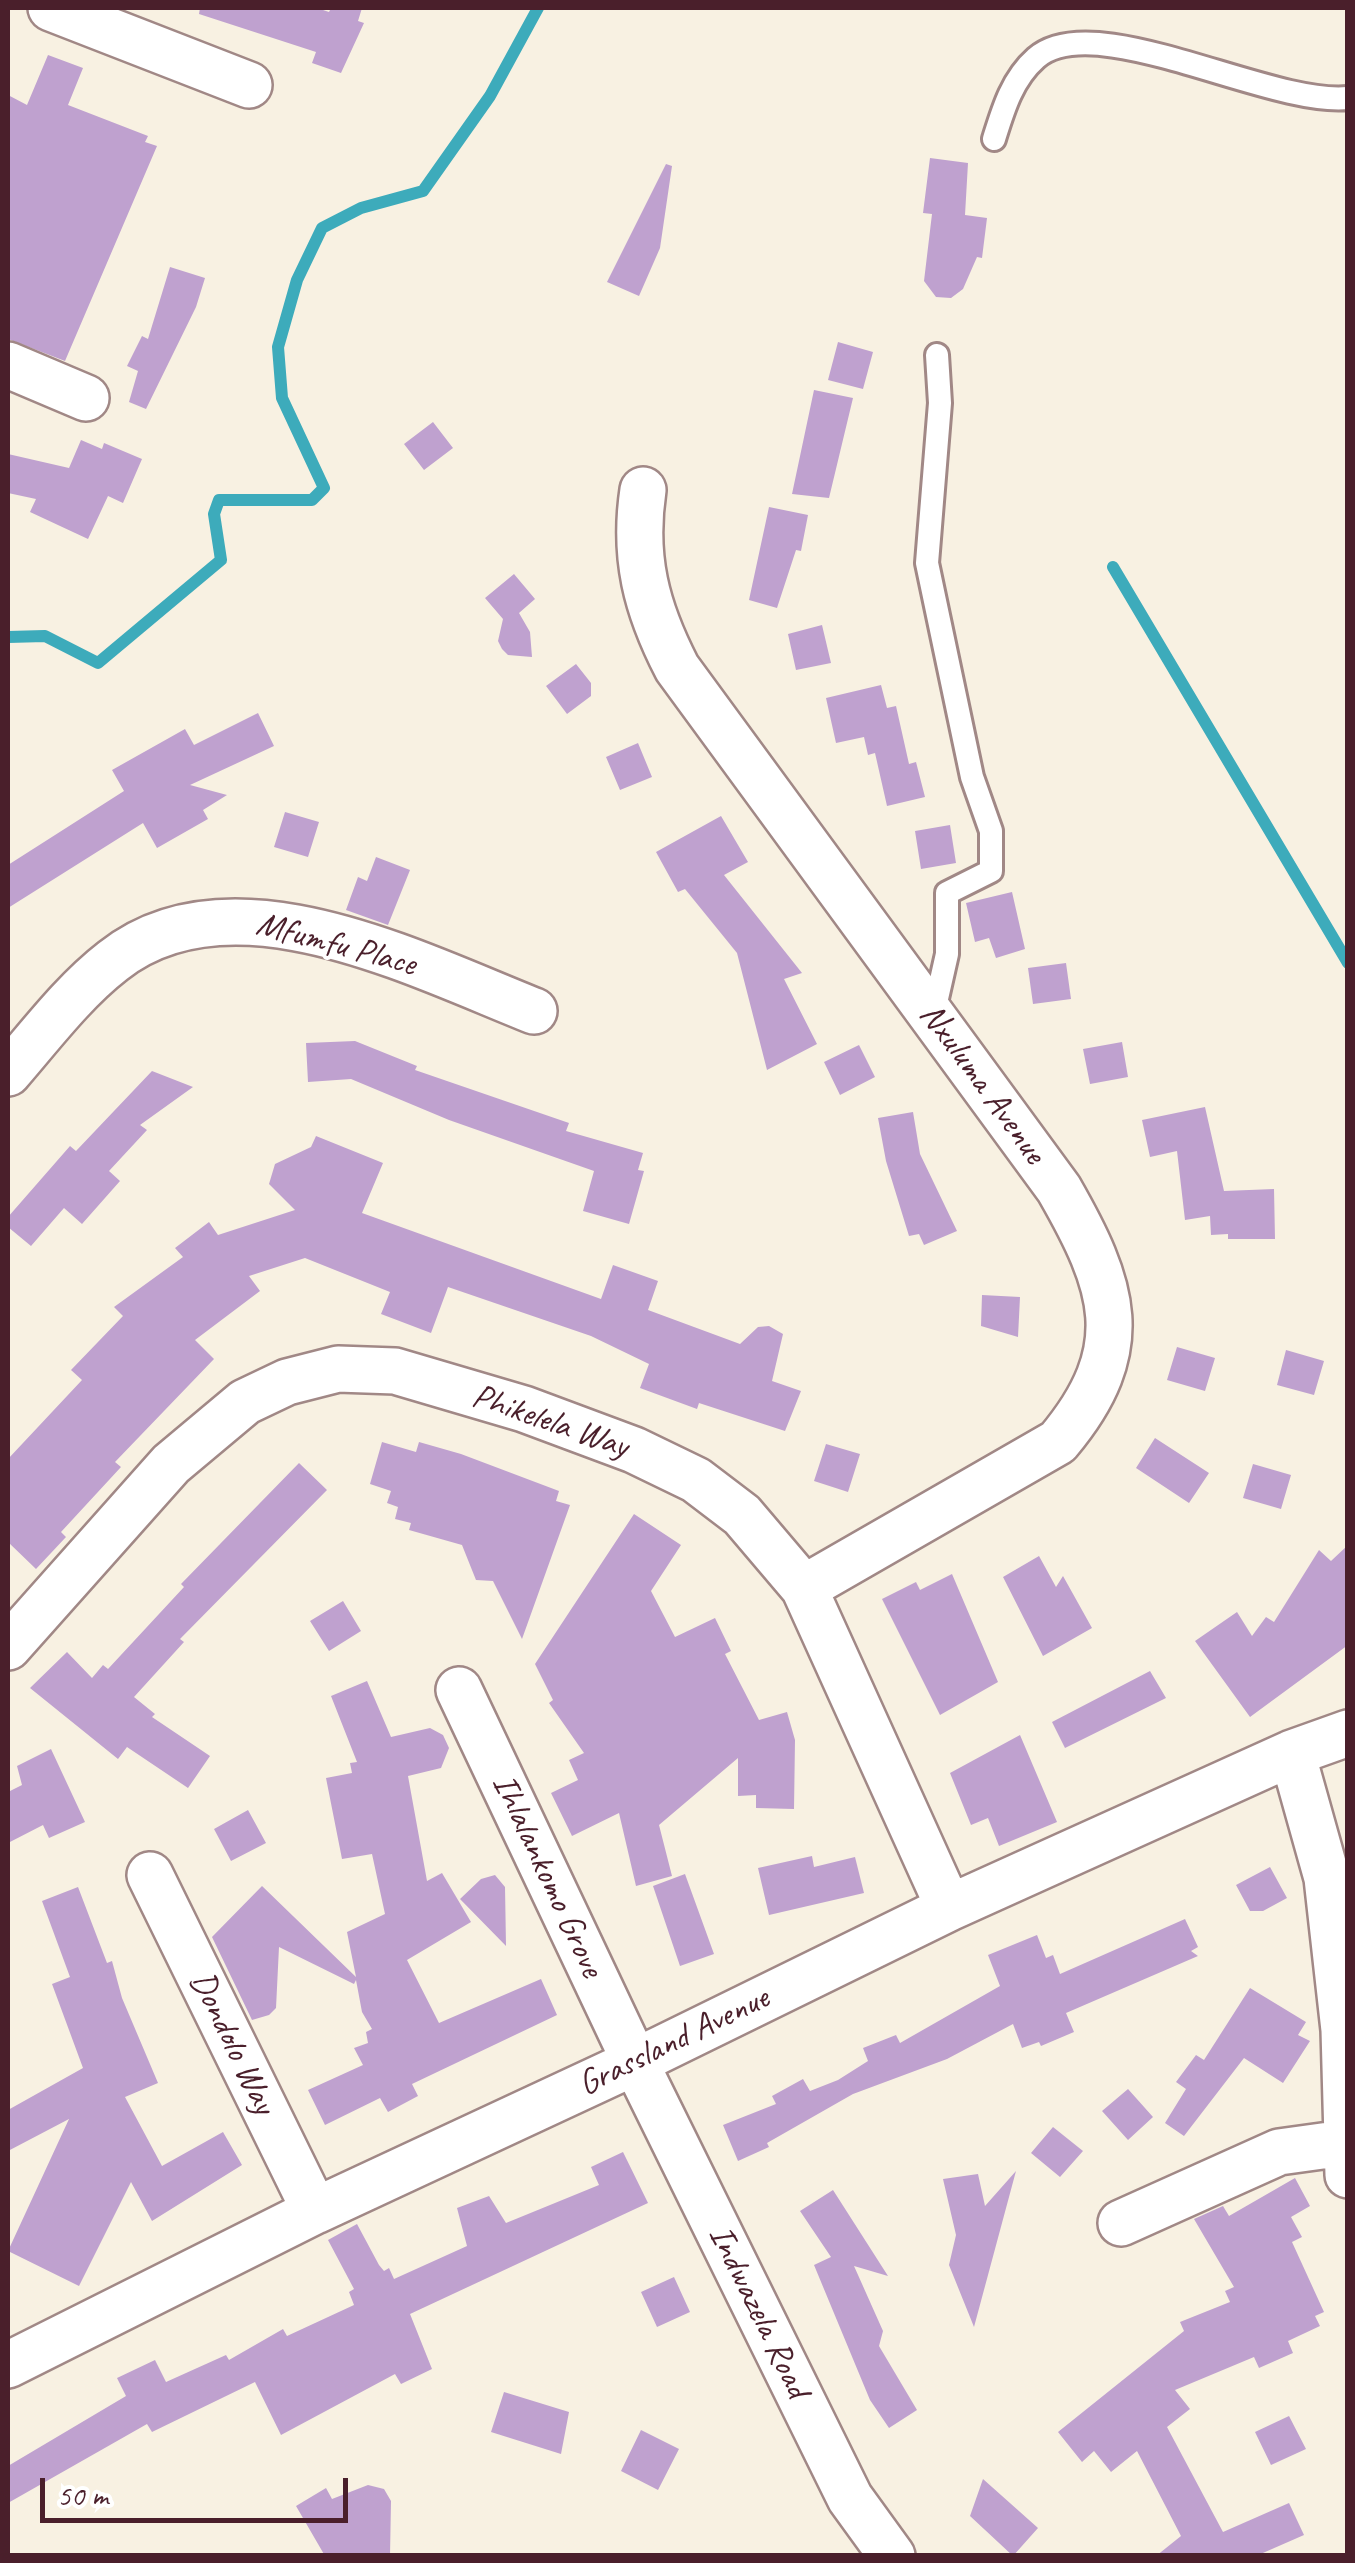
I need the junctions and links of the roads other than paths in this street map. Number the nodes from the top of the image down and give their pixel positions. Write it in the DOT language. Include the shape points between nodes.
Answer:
graph roads {
  1 [pos="51,8"];
  2 [pos="249,85"];
  3 [pos="1348,98"];
  4 [pos="994,139"];
  5 [pos="937,356"];
  6 [pos="8,365"];
  7 [pos="86,398"];
  8 [pos="644,490"];
  9 [pos="534,1011"];
  10 [pos="933,1016"];
  11 [pos="8,1073"];
  12 [pos="804,1588"];
  13 [pos="8,1648"];
  14 [pos="459,1690"];
  15 [pos="1348,1734"];
  16 [pos="1292,1753"];
  17 [pos="150,1875"];
  18 [pos="949,1908"];
  19 [pos="634,2062"];
  20 [pos="1346,2159"];
  21 [pos="315,2210"];
  22 [pos="1121,2223"];
  23 [pos="8,2364"];
  24 [pos="892,2556"];
  1 -- 2 [label="street"];
  3 -- 4 [label="lane" via="1299,97 1165,55 1076,44 1053,48 1025,70"];
  5 -- 10 [label="lane" via="940,403 927,563 972,777 991,831 990,871 946,893 947,954"];
  6 -- 7 [label="street"];
  8 -- 10 [label="street, Nxuluma Avenue" via="638,560 677,668"];
  9 -- 11 [label="street, Mfumfu Place" via="393,956 250,919 215,919 163,932 114,959"];
  10 -- 12 [label="street, Nxuluma Avenue" via="1059,1188 1088,1240 1108,1292 1104,1360 1084,1411 1058,1442"];
  12 -- 13 [label="street, Phikelela Way" via="742,1515 696,1480 634,1450 395,1371 338,1369 245,1402 171,1464"];
  12 -- 18 [label="street, Phikelela Way"];
  14 -- 19 [label="street, Ihlalankomo Grove"];
  15 -- 16 [label="street, Grassland Avenue"];
  16 -- 18 [label="street, Grassland Avenue"];
  16 -- 20 [label="street" via="1327,1878 1344,2030"];
  17 -- 21 [label="street, Dondolo Way"];
  18 -- 19 [label="street, Grassland Avenue"];
  19 -- 21 [label="street, Grassland Avenue"];
  19 -- 24 [label="street, Indwazela Road" via="850,2498"];
  20 -- 22 [label="street" via="1279,2152"];
  21 -- 23 [label="street, Grassland Avenue"];
}
